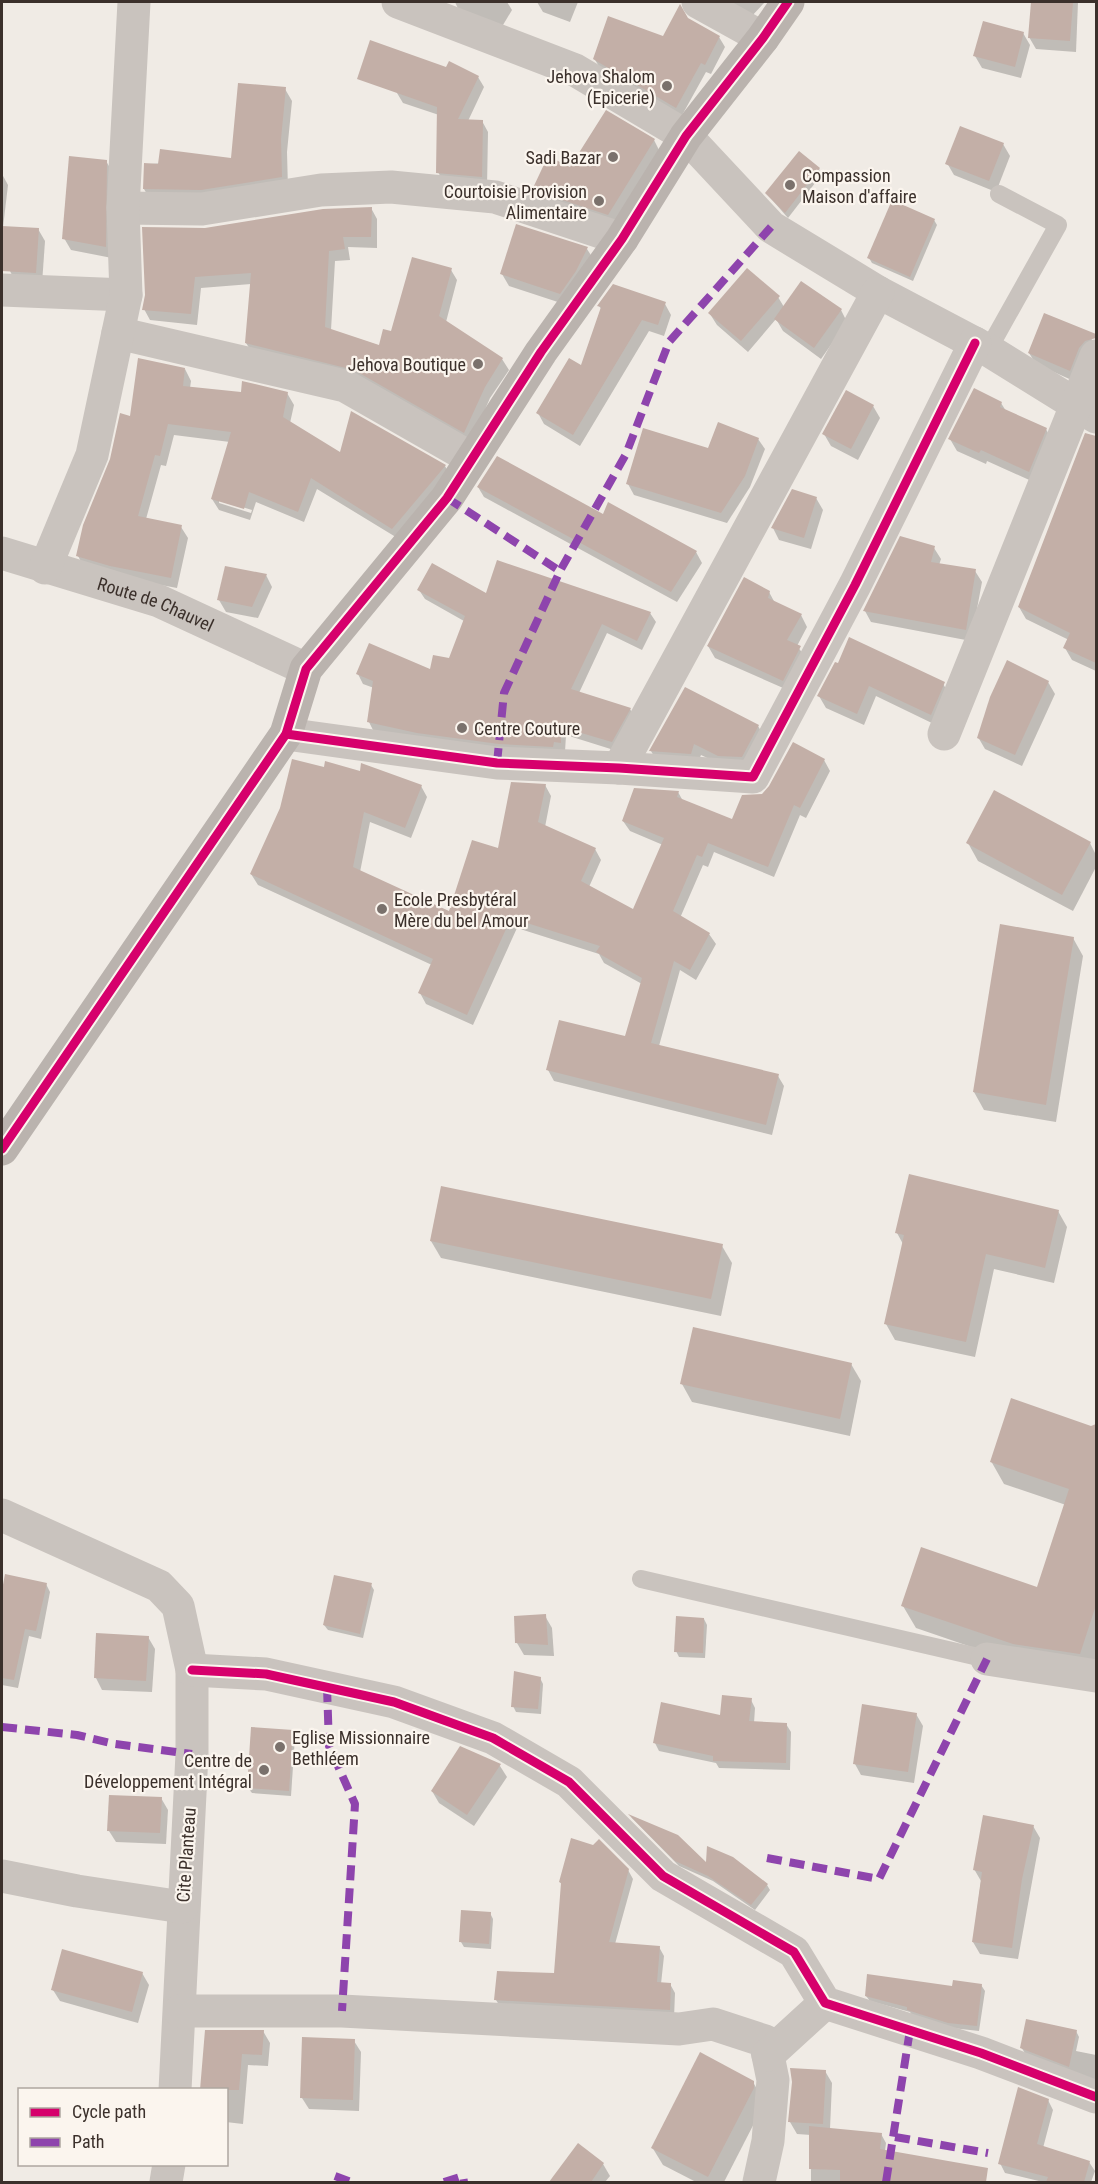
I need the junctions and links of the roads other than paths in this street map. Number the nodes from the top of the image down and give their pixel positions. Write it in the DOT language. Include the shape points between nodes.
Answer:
graph roads {
  1 [pos="134,2"];
  2 [pos="398,2"];
  3 [pos="698,2"];
  4 [pos="788,2"];
  5 [pos="763,38"];
  6 [pos="686,136"];
  7 [pos="999,194"];
  8 [pos="123,208"];
  9 [pos="622,239"];
  10 [pos="2,290"];
  11 [pos="878,292"];
  12 [pos="126,295"];
  13 [pos="118,333"];
  14 [pos="982,347"];
  15 [pos="1096,356"];
  16 [pos="1086,412"];
  17 [pos="471,458"];
  18 [pos="2,552"];
  19 [pos="45,568"];
  20 [pos="306,669"];
  21 [pos="286,734"];
  22 [pos="944,734"];
  23 [pos="619,768"];
  24 [pos="2,1149"];
  25 [pos="2,1515"];
  26 [pos="641,1579"];
  27 [pos="987,1659"];
  28 [pos="192,1670"];
  29 [pos="1096,1676"];
  30 [pos="2,1876"];
  31 [pos="182,1907"];
  32 [pos="825,2003"];
  33 [pos="180,2011"];
  34 [pos="768,2055"];
  35 [pos="175,2088"];
  36 [pos="1096,2097"];
  37 [pos="169,2166"];
  38 [pos="166,2182"];
  39 [pos="759,2182"];
  1 -- 8 [label="street"];
  2 -- 6 [label="street" via="575,70"];
  3 -- 5 [label="street"];
  4 -- 5 [label="street"];
  5 -- 6 [label="street"];
  6 -- 9 [label="street"];
  6 -- 11 [label="street" via="771,226"];
  7 -- 14 [label="lane" via="1058,225"];
  8 -- 9 [label="street" via="202,209 321,190 391,187 495,197"];
  8 -- 12 [label="street"];
  9 -- 17 [label="street"];
  10 -- 12 [label="street"];
  11 -- 14 [label="street"];
  11 -- 23 [label="street"];
  12 -- 13 [label="street"];
  13 -- 17 [label="street" via="345,386"];
  13 -- 19 [label="street" via="92,455"];
  14 -- 16 [label="street"];
  14 -- 23 [label="street" via="753,777"];
  15 -- 16 [label="street"];
  16 -- 22 [label="street"];
  17 -- 20 [label="street" via="447,498"];
  18 -- 19 [label="street, Route de Chauvel"];
  19 -- 20 [label="street, Route de Chauvel" via="159,601"];
  20 -- 21 [label="street"];
  21 -- 23 [label="street" via="497,763"];
  21 -- 24 [label="street"];
  25 -- 28 [label="street, Cite Planteau" via="159,1586 178,1606"];
  26 -- 27 [label="lane"];
  27 -- 29 [label="street"];
  28 -- 31 [label="street, Cite Planteau" via="192,1754"];
  28 -- 32 [label="street" via="266,1674 394,1702 493,1738 569,1782 663,1876 794,1952"];
  30 -- 31 [label="street"];
  31 -- 33 [label="street, Cite Planteau"];
  32 -- 34 [label="street"];
  32 -- 36 [label="street" via="981,2053"];
  33 -- 34 [label="street" via="342,2011 680,2029 713,2024 765,2041"];
  33 -- 35 [label="street, Cite Planteau"];
  34 -- 39 [label="street" via="773,2080 768,2141"];
  37 -- 38 [label="street"];
}
